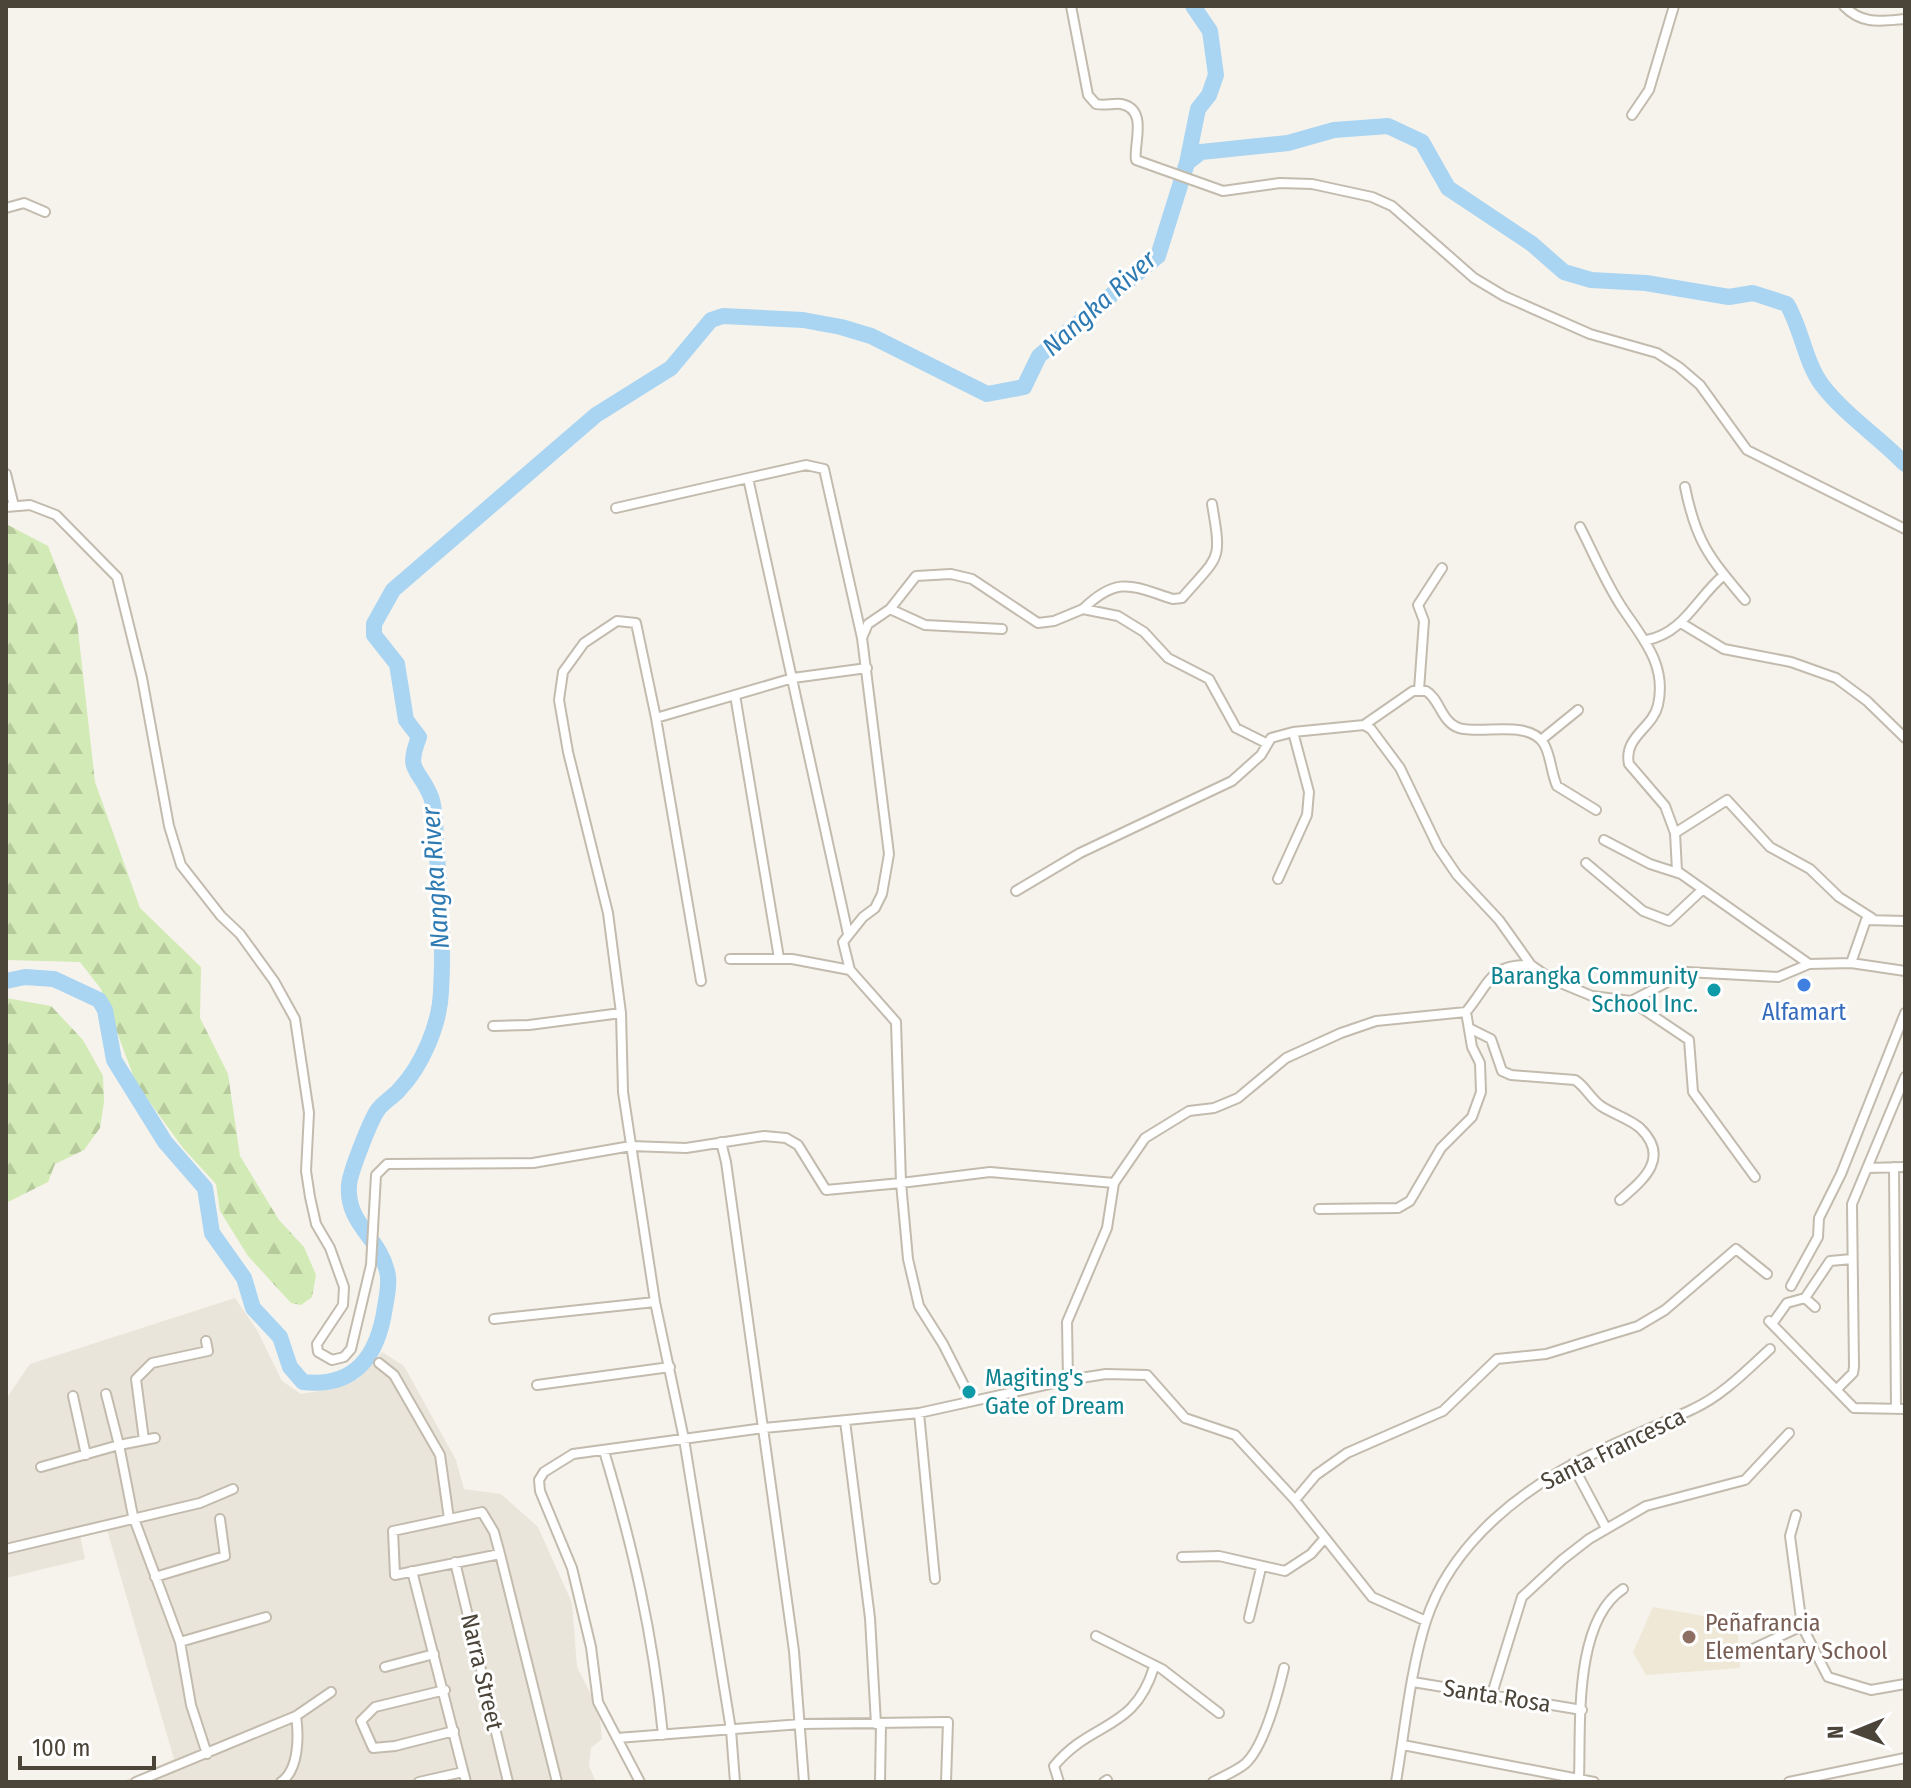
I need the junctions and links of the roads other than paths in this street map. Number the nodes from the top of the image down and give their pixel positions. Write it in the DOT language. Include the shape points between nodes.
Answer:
graph roads {
  1 [pos="1071,6"];
  2 [pos="1674,6"];
  3 [pos="1844,6"];
  4 [pos="1905,19"];
  5 [pos="1632,115"];
  6 [pos="6,208"];
  7 [pos="45,212"];
  8 [pos="6,474"];
  9 [pos="748,478"];
  10 [pos="1685,487"];
  11 [pos="1212,504"];
  12 [pos="10,506"];
  13 [pos="616,508"];
  14 [pos="1580,527"];
  15 [pos="1905,529"];
  16 [pos="1442,568"];
  17 [pos="1724,575"];
  18 [pos="1745,600"];
  19 [pos="890,609"];
  20 [pos="1083,609"];
  21 [pos="1681,623"];
  22 [pos="1002,629"];
  23 [pos="862,638"];
  24 [pos="1647,640"];
  25 [pos="867,668"];
  26 [pos="793,678"];
  27 [pos="1419,690"];
  28 [pos="735,695"];
  29 [pos="1578,710"];
  30 [pos="656,718"];
  31 [pos="1364,725"];
  32 [pos="1293,732"];
  33 [pos="1905,738"];
  34 [pos="1541,740"];
  35 [pos="1266,743"];
  36 [pos="1596,810"];
  37 [pos="1675,833"];
  38 [pos="1604,840"];
  39 [pos="1586,863"];
  40 [pos="1682,874"];
  41 [pos="1278,879"];
  42 [pos="1702,890"];
  43 [pos="1016,891"];
  44 [pos="1872,918"];
  45 [pos="1905,921"];
  46 [pos="848,934"];
  47 [pos="779,958"];
  48 [pos="730,959"];
  49 [pos="1851,963"];
  50 [pos="1809,964"];
  51 [pos="1531,965"];
  52 [pos="850,970"];
  53 [pos="1905,971"];
  54 [pos="701,981"];
  55 [pos="1631,1001"];
  56 [pos="1466,1012"];
  57 [pos="621,1013"];
  58 [pos="1905,1013"];
  59 [pos="493,1026"];
  60 [pos="1471,1029"];
  61 [pos="1905,1077"];
  62 [pos="721,1142"];
  63 [pos="631,1146"];
  64 [pos="1894,1167"];
  65 [pos="1905,1167"];
  66 [pos="1867,1168"];
  67 [pos="1755,1177"];
  68 [pos="901,1183"];
  69 [pos="1114,1183"];
  70 [pos="1620,1200"];
  71 [pos="1319,1209"];
  72 [pos="1852,1259"];
  73 [pos="1767,1274"];
  74 [pos="1791,1286"];
  75 [pos="1805,1298"];
  76 [pos="655,1302"];
  77 [pos="1815,1307"];
  78 [pos="494,1319"];
  79 [pos="206,1341"];
  80 [pos="1770,1349"];
  81 [pos="379,1363"];
  82 [pos="670,1367"];
  83 [pos="1068,1380"];
  84 [pos="537,1385"];
  85 [pos="1837,1389"];
  86 [pos="106,1394"];
  87 [pos="73,1396"];
  88 [pos="972,1401"];
  89 [pos="1901,1409"];
  90 [pos="919,1413"];
  91 [pos="845,1421"];
  92 [pos="764,1428"];
  93 [pos="1789,1433"];
  94 [pos="155,1438"];
  95 [pos="684,1439"];
  96 [pos="144,1440"];
  97 [pos="119,1445"];
  98 [pos="604,1451"];
  99 [pos="86,1455"];
  100 [pos="1572,1464"];
  101 [pos="41,1467"];
  102 [pos="233,1489"];
  103 [pos="1295,1500"];
  104 [pos="1796,1515"];
  105 [pos="133,1516"];
  106 [pos="220,1519"];
  107 [pos="449,1519"];
  108 [pos="1606,1528"];
  109 [pos="1324,1539"];
  110 [pos="6,1549"];
  111 [pos="500,1554"];
  112 [pos="1182,1557"];
  113 [pos="455,1562"];
  114 [pos="1261,1568"];
  115 [pos="412,1571"];
  116 [pos="155,1577"];
  117 [pos="935,1579"];
  118 [pos="1623,1589"];
  119 [pos="266,1617"];
  120 [pos="1249,1618"];
  121 [pos="1426,1621"];
  122 [pos="1802,1626"];
  123 [pos="1096,1636"];
  124 [pos="180,1642"];
  125 [pos="434,1654"];
  126 [pos="1742,1654"];
  127 [pos="385,1667"];
  128 [pos="1154,1667"];
  129 [pos="1284,1668"];
  130 [pos="1413,1682"];
  131 [pos="1905,1684"];
  132 [pos="445,1690"];
  133 [pos="331,1692"];
  134 [pos="1491,1697"];
  135 [pos="1582,1710"];
  136 [pos="1219,1713"];
  137 [pos="296,1716"];
  138 [pos="801,1724"];
  139 [pos="878,1724"];
  140 [pos="731,1730"];
  141 [pos="454,1731"];
  142 [pos="663,1735"];
  143 [pos="617,1738"];
  144 [pos="1403,1745"];
  145 [pos="207,1754"];
  146 [pos="1905,1758"];
  147 [pos="464,1777"];
  148 [pos="1579,1779"];
  149 [pos="136,1782"];
  150 [pos="281,1782"];
  151 [pos="419,1782"];
  152 [pos="508,1782"];
  153 [pos="557,1782"];
  154 [pos="640,1782"];
  155 [pos="735,1782"];
  156 [pos="804,1782"];
  157 [pos="880,1782"];
  158 [pos="946,1782"];
  159 [pos="1059,1782"];
  160 [pos="1213,1782"];
  161 [pos="1396,1782"];
  162 [pos="1594,1782"];
  163 [pos="1789,1782"];
  1 -- 15 [label="street" via="1088,95 1096,104 1120,104 1132,112 1139,129 1135,159 1223,191 1312,184 1392,206 1474,278 1504,296 1590,334 1657,353 1679,367 1700,385 1747,450 1767,463"];
  2 -- 5 [label="street" via="1649,90"];
  3 -- 4 [label="street" via="1871,22"];
  6 -- 7 [label="street" via="24,203"];
  8 -- 12 [label="street"];
  9 -- 13 [label="street"];
  9 -- 23 [label="street" via="806,465 824,469"];
  9 -- 26 [label="street"];
  10 -- 17 [label="street" via="1694,529"];
  11 -- 20 [label="street" via="1220,549 1182,598 1124,584 1102,591"];
  12 -- 63 [label="street" via="30,505 56,515 117,577 181,865 240,934 295,1019 309,1113 310,1197 344,1287 343,1305 319,1336 318,1352 332,1360 351,1349 371,1265 376,1175 387,1164 533,1163"];
  14 -- 24 [label="street" via="1622,609"];
  16 -- 27 [label="street" via="1418,605 1424,621"];
  17 -- 18 [label="street"];
  17 -- 21 [label="street"];
  19 -- 20 [label="street" via="916,576 951,574 972,579 1038,623"];
  19 -- 22 [label="street" via="925,625"];
  19 -- 23 [label="street" via="868,624"];
  20 -- 35 [label="street" via="1118,616 1144,632 1168,658 1209,679 1236,728"];
  21 -- 24 [label="street" via="1672,632"];
  21 -- 33 [label="street" via="1724,649 1791,662 1836,678"];
  23 -- 25 [label="street"];
  24 -- 37 [label="street" via="1660,692 1658,707 1627,757 1665,806"];
  25 -- 26 [label="street"];
  25 -- 46 [label="street" via="889,854 875,908"];
  26 -- 28 [label="street"];
  26 -- 46 [label="street"];
  27 -- 31 [label="street"];
  27 -- 34 [label="street" via="1432,694 1445,717 1460,728 1509,730"];
  28 -- 30 [label="street"];
  28 -- 47 [label="street"];
  29 -- 34 [label="street"];
  30 -- 54 [label="street"];
  30 -- 57 [label="street" via="636,623 617,621 584,643 563,672 559,700 608,913"];
  31 -- 32 [label="street"];
  31 -- 51 [label="street" via="1400,768 1457,875"];
  32 -- 35 [label="street"];
  32 -- 41 [label="street" via="1309,792 1307,815"];
  34 -- 36 [label="street" via="1557,786"];
  35 -- 43 [label="street" via="1261,755 1232,781 1080,853"];
  37 -- 40 [label="street" via="1674,858"];
  37 -- 44 [label="street" via="1727,800 1770,847 1810,869"];
  38 -- 40 [label="street"];
  39 -- 42 [label="street" via="1643,911 1669,921"];
  40 -- 42 [label="street"];
  42 -- 50 [label="street"];
  44 -- 45 [label="street"];
  44 -- 49 [label="street" via="1862,927"];
  46 -- 52 [label="street" via="843,942"];
  47 -- 48 [label="street"];
  47 -- 52 [label="street"];
  49 -- 50 [label="street"];
  49 -- 53 [label="street"];
  50 -- 55 [label="street" via="1778,977 1687,972"];
  51 -- 55 [label="street" via="1572,989"];
  51 -- 56 [label="street" via="1499,968"];
  52 -- 68 [label="street" via="896,1022"];
  55 -- 67 [label="street" via="1689,1040 1693,1092"];
  56 -- 60 [label="street"];
  56 -- 69 [label="street" via="1376,1021 1286,1058 1238,1098 1189,1111 1145,1138"];
  57 -- 59 [label="street"];
  57 -- 63 [label="street"];
  58 -- 74 [label="street" via="1819,1218 1818,1237"];
  60 -- 70 [label="street" via="1491,1039 1502,1071 1575,1080 1588,1096 1641,1130 1653,1165"];
  60 -- 71 [label="street" via="1481,1092 1472,1117 1441,1148 1410,1201 1398,1208"];
  61 -- 66 [label="street"];
  62 -- 63 [label="street" via="686,1148"];
  62 -- 68 [label="street" via="786,1138 798,1145 826,1190"];
  62 -- 92 [label="street"];
  63 -- 76 [label="street"];
  64 -- 65 [label="street"];
  64 -- 66 [label="street"];
  64 -- 89 [label="street"];
  66 -- 72 [label="street" via="1852,1204"];
  68 -- 69 [label="street" via="990,1172"];
  68 -- 88 [label="street" via="908,1259 919,1306"];
  69 -- 83 [label="street" via="1107,1228 1067,1322"];
  72 -- 75 [label="street" via="1830,1261"];
  72 -- 85 [label="street" via="1854,1367"];
  73 -- 103 [label="street" via="1736,1249 1665,1310 1638,1326 1546,1354 1497,1359 1443,1411 1347,1453 1316,1475"];
  75 -- 77 [label="street"];
  75 -- 85 [label="street" via="1787,1303 1771,1323"];
  76 -- 78 [label="street"];
  76 -- 82 [label="street"];
  79 -- 96 [label="street" via="208,1351 152,1363 136,1379"];
  80 -- 100 [label="street, Santa Francesca" via="1695,1409"];
  81 -- 107 [label="street" via="394,1375 440,1455"];
  82 -- 84 [label="street"];
  82 -- 95 [label="street"];
  83 -- 88 [label="street"];
  83 -- 103 [label="street" via="1147,1375 1185,1418 1235,1435"];
  85 -- 89 [label="street" via="1854,1408"];
  86 -- 97 [label="street"];
  87 -- 99 [label="street"];
  88 -- 90 [label="street"];
  90 -- 91 [label="street"];
  90 -- 117 [label="street"];
  91 -- 92 [label="street"];
  91 -- 139 [label="street"];
  92 -- 95 [label="street"];
  92 -- 138 [label="street"];
  93 -- 108 [label="street" via="1745,1480 1646,1506"];
  94 -- 96 [label="street"];
  95 -- 98 [label="street"];
  95 -- 140 [label="street"];
  96 -- 97 [label="street"];
  97 -- 99 [label="street"];
  97 -- 105 [label="street"];
  98 -- 142 [label="street" via="636,1558"];
  98 -- 143 [label="street" via="573,1454 539,1480 572,1568 598,1702"];
  99 -- 101 [label="street"];
  100 -- 108 [label="street"];
  100 -- 121 [label="street, Santa Francesca" via="1513,1501 1473,1542 1444,1580"];
  102 -- 105 [label="street" via="200,1503"];
  103 -- 109 [label="street"];
  104 -- 122 [label="street" via="1791,1563"];
  105 -- 110 [label="street"];
  105 -- 116 [label="street"];
  106 -- 116 [label="street" via="225,1556"];
  107 -- 111 [label="street" via="482,1512"];
  107 -- 115 [label="street" via="393,1531 395,1575"];
  108 -- 134 [label="street" via="1522,1597"];
  109 -- 114 [label="street" via="1285,1571"];
  109 -- 121 [label="street" via="1372,1597"];
  111 -- 113 [label="street"];
  111 -- 153 [label="street"];
  112 -- 114 [label="street" via="1219,1556"];
  113 -- 115 [label="street"];
  113 -- 152 [label="street, Narra Street"];
  114 -- 120 [label="street"];
  115 -- 125 [label="street"];
  116 -- 124 [label="street"];
  118 -- 135 [label="street" via="1601,1613 1588,1644"];
  119 -- 124 [label="street"];
  121 -- 130 [label="street, Santa Francesca"];
  122 -- 126 [label="street"];
  122 -- 131 [label="street" via="1828,1677 1871,1690"];
  123 -- 128 [label="street"];
  124 -- 145 [label="street" via="191,1705"];
  125 -- 127 [label="street"];
  125 -- 132 [label="street"];
  128 -- 136 [label="street"];
  128 -- 159 [label="street" via="1145,1692 1129,1713 1058,1761 1053,1770"];
  129 -- 160 [label="street" via="1246,1763"];
  130 -- 134 [label="street, Santa Rosa"];
  130 -- 144 [label="street, Santa Francesca"];
  132 -- 141 [label="street"];
  132 -- 141 [label="street" via="375,1707 361,1721 373,1748"];
  133 -- 137 [label="street"];
  134 -- 135 [label="street, Santa Rosa"];
  135 -- 148 [label="street"];
  137 -- 145 [label="street"];
  137 -- 150 [label="street" via="295,1754 288,1777"];
  138 -- 139 [label="street"];
  138 -- 140 [label="street"];
  138 -- 156 [label="street"];
  139 -- 157 [label="street"];
  139 -- 158 [label="street" via="948,1722"];
  140 -- 142 [label="street"];
  140 -- 155 [label="street"];
  141 -- 147 [label="street"];
  142 -- 143 [label="street"];
  143 -- 154 [label="street"];
  144 -- 148 [label="street"];
  144 -- 161 [label="street, Santa Francesca"];
  145 -- 149 [label="street"];
  146 -- 163 [label="street"];
  147 -- 151 [label="street"];
  148 -- 162 [label="street"];
}
